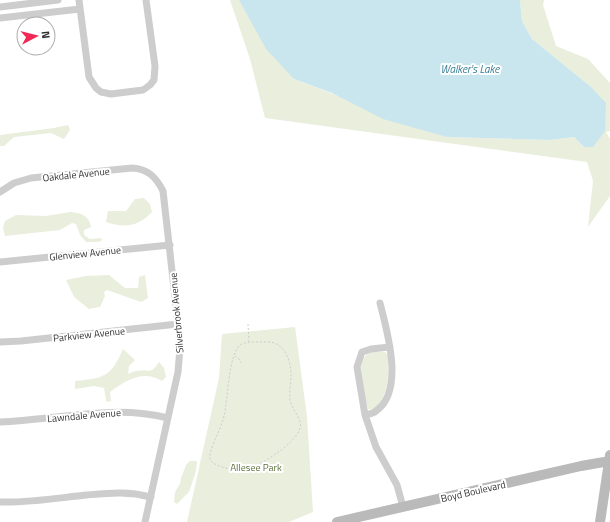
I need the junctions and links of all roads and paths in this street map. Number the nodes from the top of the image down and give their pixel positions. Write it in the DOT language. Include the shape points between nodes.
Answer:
graph roads {
  1 [pos="58,0"];
  2 [pos="79,0"];
  3 [pos="146,0"];
  4 [pos="0,7"];
  5 [pos="80,9"];
  6 [pos="0,18"];
  7 [pos="153,175"];
  8 [pos="0,192"];
  9 [pos="170,245"];
  10 [pos="0,262"];
  11 [pos="380,303"];
  12 [pos="178,324"];
  13 [pos="248,324"];
  14 [pos="0,342"];
  15 [pos="249,343"];
  16 [pos="390,347"];
  17 [pos="235,356"];
  18 [pos="241,363"];
  19 [pos="365,415"];
  20 [pos="168,418"];
  21 [pos="0,422"];
  22 [pos="610,459"];
  23 [pos="151,497"];
  24 [pos="0,502"];
  25 [pos="403,506"];
  26 [pos="145,522"];
  27 [pos="337,522"];
  28 [pos="600,522"];
  1 -- 4 [label="street"];
  2 -- 5 [label="street"];
  3 -- 5 [label="street" via="155,76 150,85 143,90 117,94 101,92 89,77"];
  5 -- 6 [label="street"];
  7 -- 8 [label="street, Oakdale Avenue" via="140,168 132,168 31,178"];
  7 -- 9 [label="street, Silverbrook Avenue" via="163,191"];
  9 -- 10 [label="street, Glenview Avenue"];
  9 -- 12 [label="street, Silverbrook Avenue"];
  11 -- 16 [label="street"];
  12 -- 14 [label="street, Parkview Avenue"];
  12 -- 20 [label="street, Silverbrook Avenue" via="179,366"];
  13 -- 15 [label="path"];
  15 -- 17 [label="path" via="240,345"];
  15 -- 17 [label="path" via="274,342 281,346 290,366 290,400 300,429 280,451 247,469 218,466 210,460 224,418"];
  16 -- 19 [label="street" via="391,379 387,398 375,412"];
  16 -- 19 [label="street" via="362,352 357,366"];
  17 -- 18 [label="path"];
  19 -- 25 [label="street" via="376,447 397,485"];
  20 -- 21 [label="street, Lawndale Avenue" via="152,414 115,412"];
  20 -- 23 [label="street, Silverbrook Avenue"];
  22 -- 25 [label="street, Boyd Boulevard"];
  22 -- 28 [label="street"];
  23 -- 24 [label="street" via="122,492"];
  23 -- 26 [label="street, Silverbrook Avenue"];
  25 -- 27 [label="street, Boyd Boulevard"];
}
